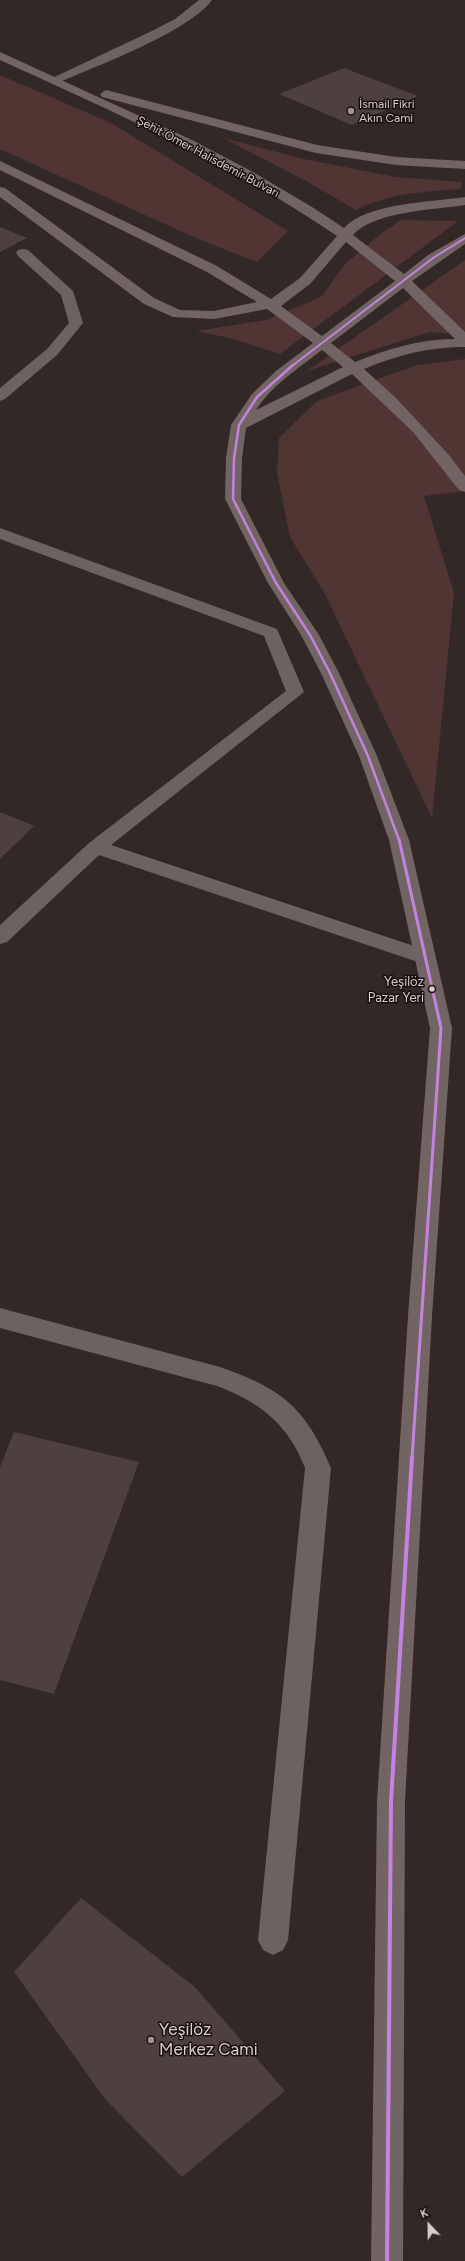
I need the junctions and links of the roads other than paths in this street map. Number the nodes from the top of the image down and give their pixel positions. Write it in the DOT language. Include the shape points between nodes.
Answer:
graph roads {
  1 [pos="206,0"];
  2 [pos="0,56"];
  3 [pos="54,80"];
  4 [pos="0,165"];
  5 [pos="465,165"];
  6 [pos="0,191"];
  7 [pos="465,201"];
  8 [pos="465,238"];
  9 [pos="23,253"];
  10 [pos="465,342"];
  11 [pos="0,396"];
  12 [pos="239,426"];
  13 [pos="465,487"];
  14 [pos="0,533"];
  15 [pos="96,847"];
  16 [pos="0,937"];
  17 [pos="425,957"];
  18 [pos="0,1318"];
  19 [pos="273,1940"];
  20 [pos="387,2261"];
  1 -- 3 [label="street" via="202,6 174,24"];
  2 -- 3 [label="highway, Şehit Ömer Halisdemir Bulvarı"];
  3 -- 5 [label="highway" via="316,149 396,161"];
  3 -- 10 [label="highway, Şehit Ömer Halisdemir Bulvarı" via="187,143 274,190 324,221 378,258 436,308"];
  4 -- 13 [label="highway" via="68,196 238,283 299,326 382,392 447,460"];
  6 -- 7 [label="highway" via="149,301 178,314 214,315 275,304 305,281 355,224 384,213"];
  8 -- 12 [label="highway" via="433,258 281,374 257,397"];
  9 -- 11 [label="street" via="68,294 76,323 52,352"];
  10 -- 12 [label="highway" via="403,350 315,384"];
  12 -- 17 [label="highway" via="234,458 233,499 276,583 314,642 368,756 399,840"];
  14 -- 15 [label="street" via="271,632 295,692"];
  15 -- 16 [label="street"];
  15 -- 17 [label="street"];
  17 -- 20 [label="highway" via="441,1028 391,1801"];
  18 -- 19 [label="street" via="245,1386 268,1398 288,1414 311,1449 318,1468"];
}
